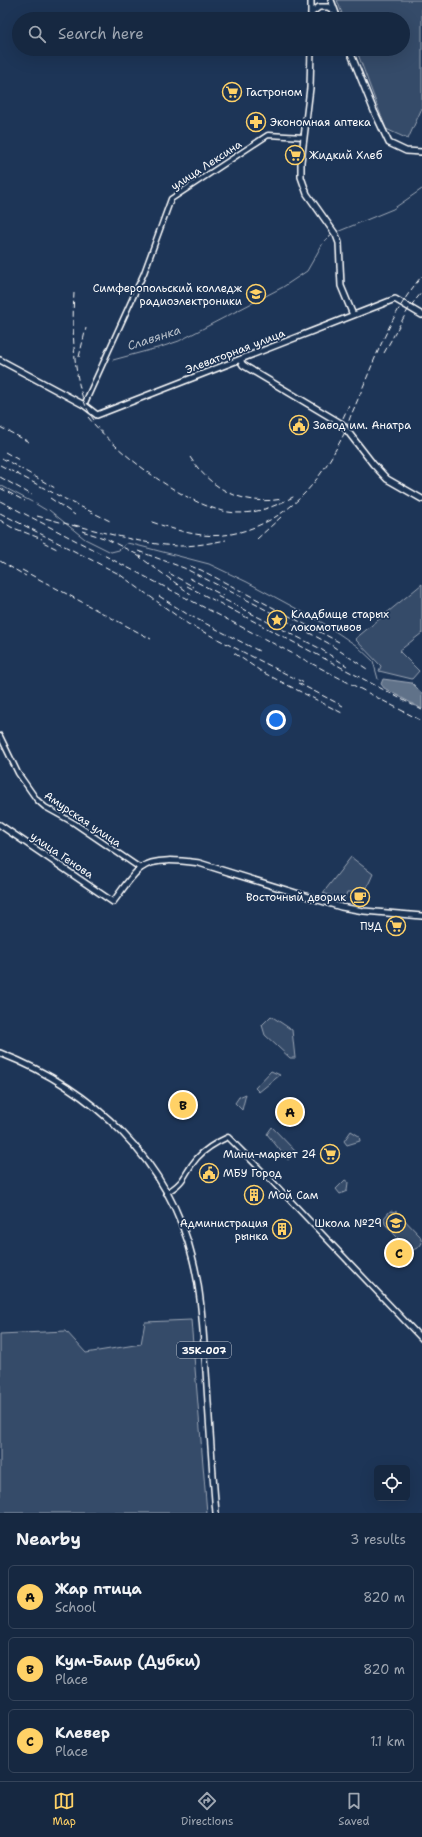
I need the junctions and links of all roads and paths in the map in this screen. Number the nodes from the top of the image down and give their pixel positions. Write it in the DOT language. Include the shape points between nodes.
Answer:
graph roads {
  1 [pos="311,0"];
  2 [pos="330,0"];
  3 [pos="320,6"];
  4 [pos="334,11"];
  5 [pos="311,12"];
  6 [pos="312,12"];
  7 [pos="311,56"];
  8 [pos="352,56"];
  9 [pos="304,137"];
  10 [pos="422,152"];
  11 [pos="353,315"];
  12 [pos="422,315"];
  13 [pos="0,360"];
  14 [pos="240,360"];
  15 [pos="84,405"];
  16 [pos="422,499"];
  17 [pos="0,736"];
  18 [pos="0,825"];
  19 [pos="140,868"];
  20 [pos="422,916"];
  21 [pos="0,1053"];
  22 [pos="166,1192"];
  23 [pos="422,1339"];
  24 [pos="216,1513"];
  1 -- 3 [label="main road" via="314,5"];
  1 -- 5 [label="main road"];
  2 -- 3 [label="main road"];
  2 -- 4 [label="main road"];
  3 -- 4 [label="main road"];
  3 -- 6 [label="main road"];
  7 -- 9 [label="main road"];
  8 -- 10 [label="main road" via="389,143 406,151"];
  9 -- 11 [label="main road" via="300,162 302,183 336,235 339,244 341,286"];
  9 -- 15 [label="street, улица Лексина" via="268,135 171,199 144,273"];
  11 -- 12 [label="main road, Элеваторная улица" via="395,299"];
  11 -- 14 [label="main road, Элеваторная улица"];
  13 -- 15 [label="main road"];
  14 -- 15 [label="main road, Элеваторная улица" via="97,415"];
  14 -- 16 [label="main road" via="243,365 342,424 372,464 387,479"];
  17 -- 19 [label="street, Амурская улица" via="18,773 37,800"];
  18 -- 19 [label="main road, улица Генова" via="113,902"];
  19 -- 20 [label="main road" via="147,864 168,861 199,863 340,907"];
  21 -- 22 [label="main road, 35К-007" via="47,1074 98,1109 136,1147"];
  22 -- 23 [label="street" via="183,1181 200,1155 228,1136"];
  22 -- 24 [label="main road, 35К-007" via="186,1238 197,1278"];
}
